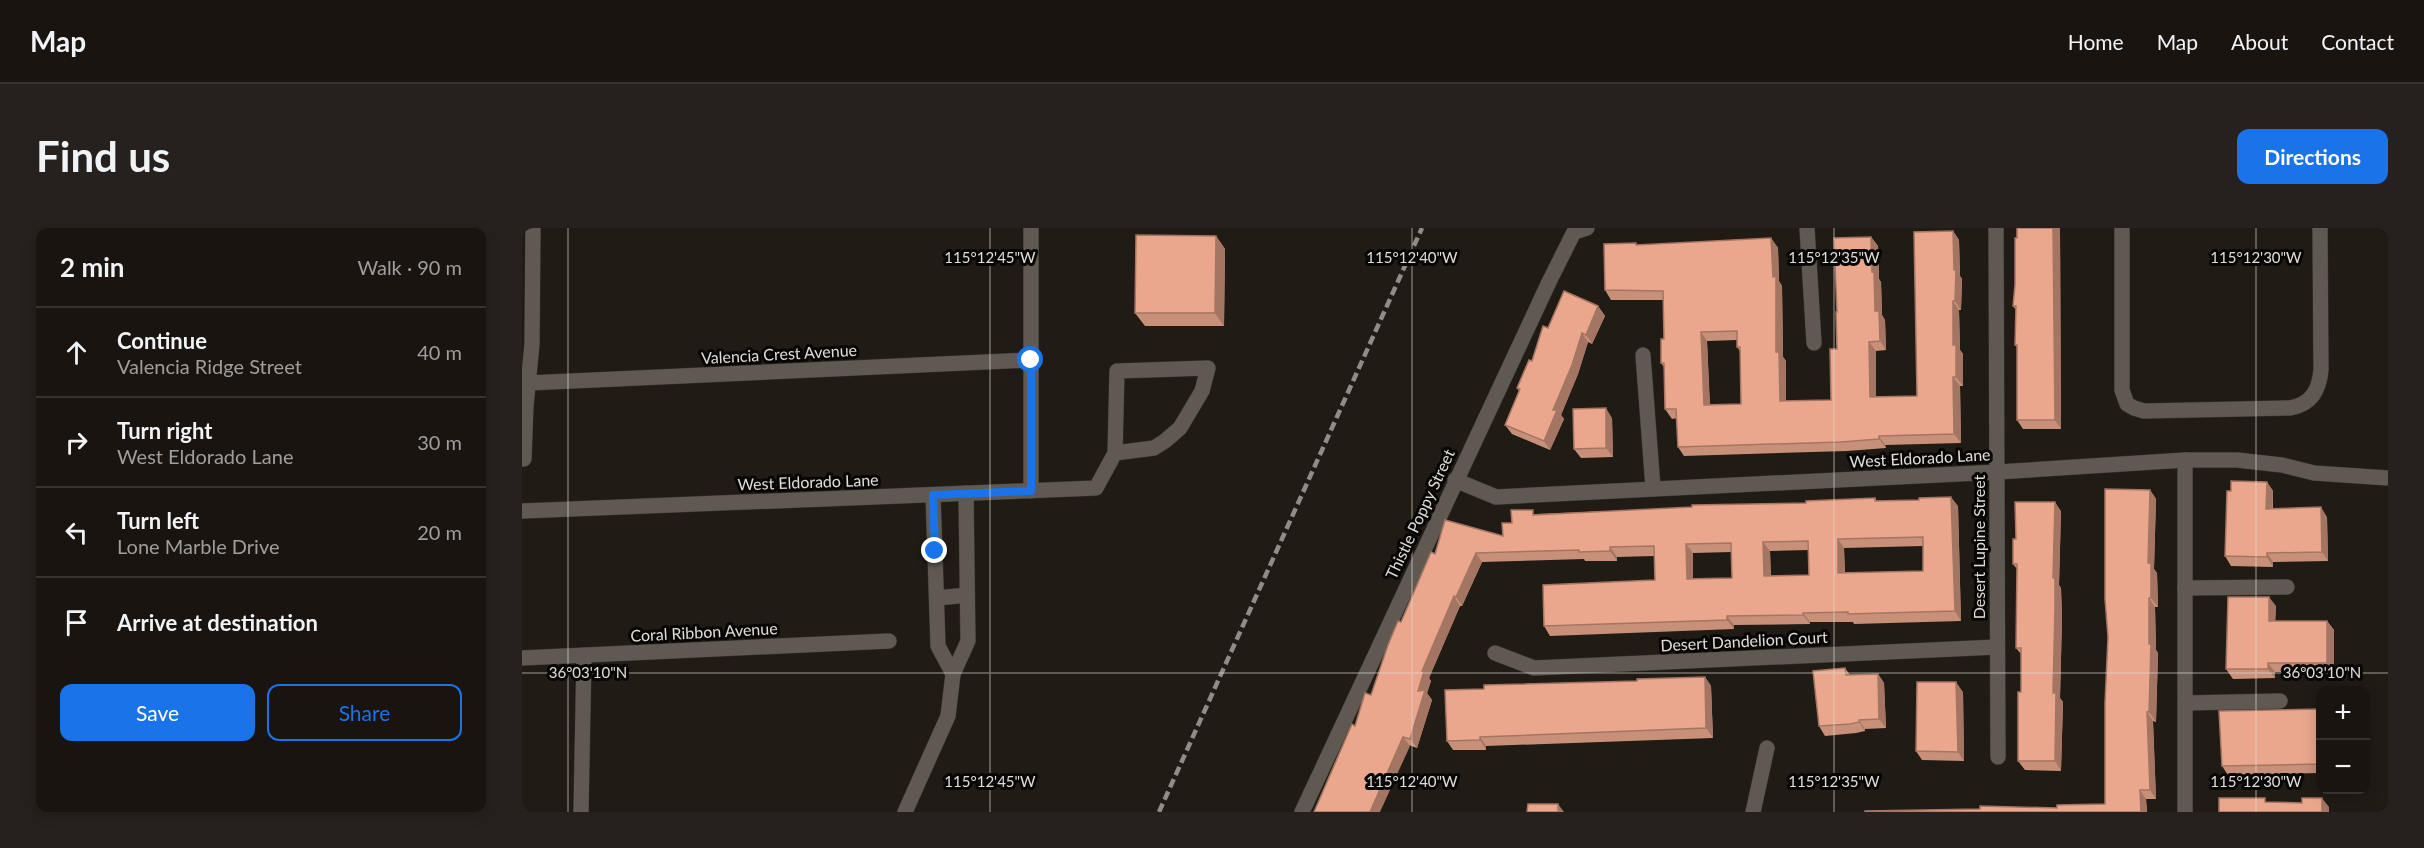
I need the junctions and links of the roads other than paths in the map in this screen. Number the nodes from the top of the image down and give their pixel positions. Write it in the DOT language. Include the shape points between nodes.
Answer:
graph roads {
  1 [pos="533,228"];
  2 [pos="1031,228"];
  3 [pos="1807,228"];
  4 [pos="1996,228"];
  5 [pos="2122,228"];
  6 [pos="2320,228"];
  7 [pos="1581,230"];
  8 [pos="1814,343"];
  9 [pos="1643,355"];
  10 [pos="1031,360"];
  11 [pos="528,383"];
  12 [pos="1114,453"];
  13 [pos="524,459"];
  14 [pos="2185,460"];
  15 [pos="1998,472"];
  16 [pos="2388,478"];
  17 [pos="1455,480"];
  18 [pos="1653,489"];
  19 [pos="1031,491"];
  20 [pos="966,493"];
  21 [pos="933,495"];
  22 [pos="522,511"];
  23 [pos="2287,586"];
  24 [pos="2185,588"];
  25 [pos="967,596"];
  26 [pos="938,598"];
  27 [pos="888,642"];
  28 [pos="1997,648"];
  29 [pos="1496,653"];
  30 [pos="584,655"];
  31 [pos="522,658"];
  32 [pos="953,674"];
  33 [pos="2280,701"];
  34 [pos="2185,703"];
  35 [pos="1767,748"];
  36 [pos="1998,758"];
  37 [pos="581,812"];
  38 [pos="905,812"];
  39 [pos="1302,812"];
  40 [pos="1753,812"];
  41 [pos="2185,812"];
  1 -- 11 [label="street"];
  2 -- 10 [label="street"];
  3 -- 8 [label="street"];
  4 -- 15 [label="street, Desert Lupine Street"];
  5 -- 6 [label="street" via="2122,390 2127,404 2159,412 2290,408 2313,396 2318,390 2320,370"];
  7 -- 17 [label="street, Thistle Poppy Street"];
  9 -- 18 [label="street"];
  10 -- 11 [label="street, Valencia Crest Avenue"];
  10 -- 19 [label="street"];
  11 -- 13 [label="street"];
  12 -- 12 [label="street" via="1117,371 1208,368 1202,391 1179,428 1165,441 1154,448"];
  12 -- 19 [label="street, West Eldorado Lane" via="1096,489"];
  14 -- 15 [label="street, West Eldorado Lane"];
  14 -- 16 [label="street, West Eldorado Lane" via="2237,460 2314,473"];
  14 -- 24 [label="street"];
  15 -- 18 [label="street, West Eldorado Lane"];
  15 -- 28 [label="street, Desert Lupine Street"];
  17 -- 18 [label="street, West Eldorado Lane" via="1496,497"];
  17 -- 39 [label="street, Thistle Poppy Street"];
  19 -- 20 [label="street, West Eldorado Lane"];
  20 -- 21 [label="street, West Eldorado Lane"];
  20 -- 25 [label="street"];
  21 -- 22 [label="street, West Eldorado Lane"];
  21 -- 26 [label="street"];
  23 -- 24 [label="street"];
  24 -- 34 [label="street"];
  25 -- 26 [label="street"];
  25 -- 32 [label="street" via="968,642"];
  26 -- 32 [label="street" via="938,646"];
  27 -- 30 [label="street, Coral Ribbon Avenue"];
  28 -- 29 [label="street, Desert Dandelion Court" via="1534,668"];
  28 -- 36 [label="street, Desert Lupine Street"];
  30 -- 31 [label="street, Coral Ribbon Avenue"];
  30 -- 37 [label="street"];
  32 -- 38 [label="street" via="948,716"];
  33 -- 34 [label="street"];
  34 -- 41 [label="street"];
  35 -- 40 [label="street"];
}
